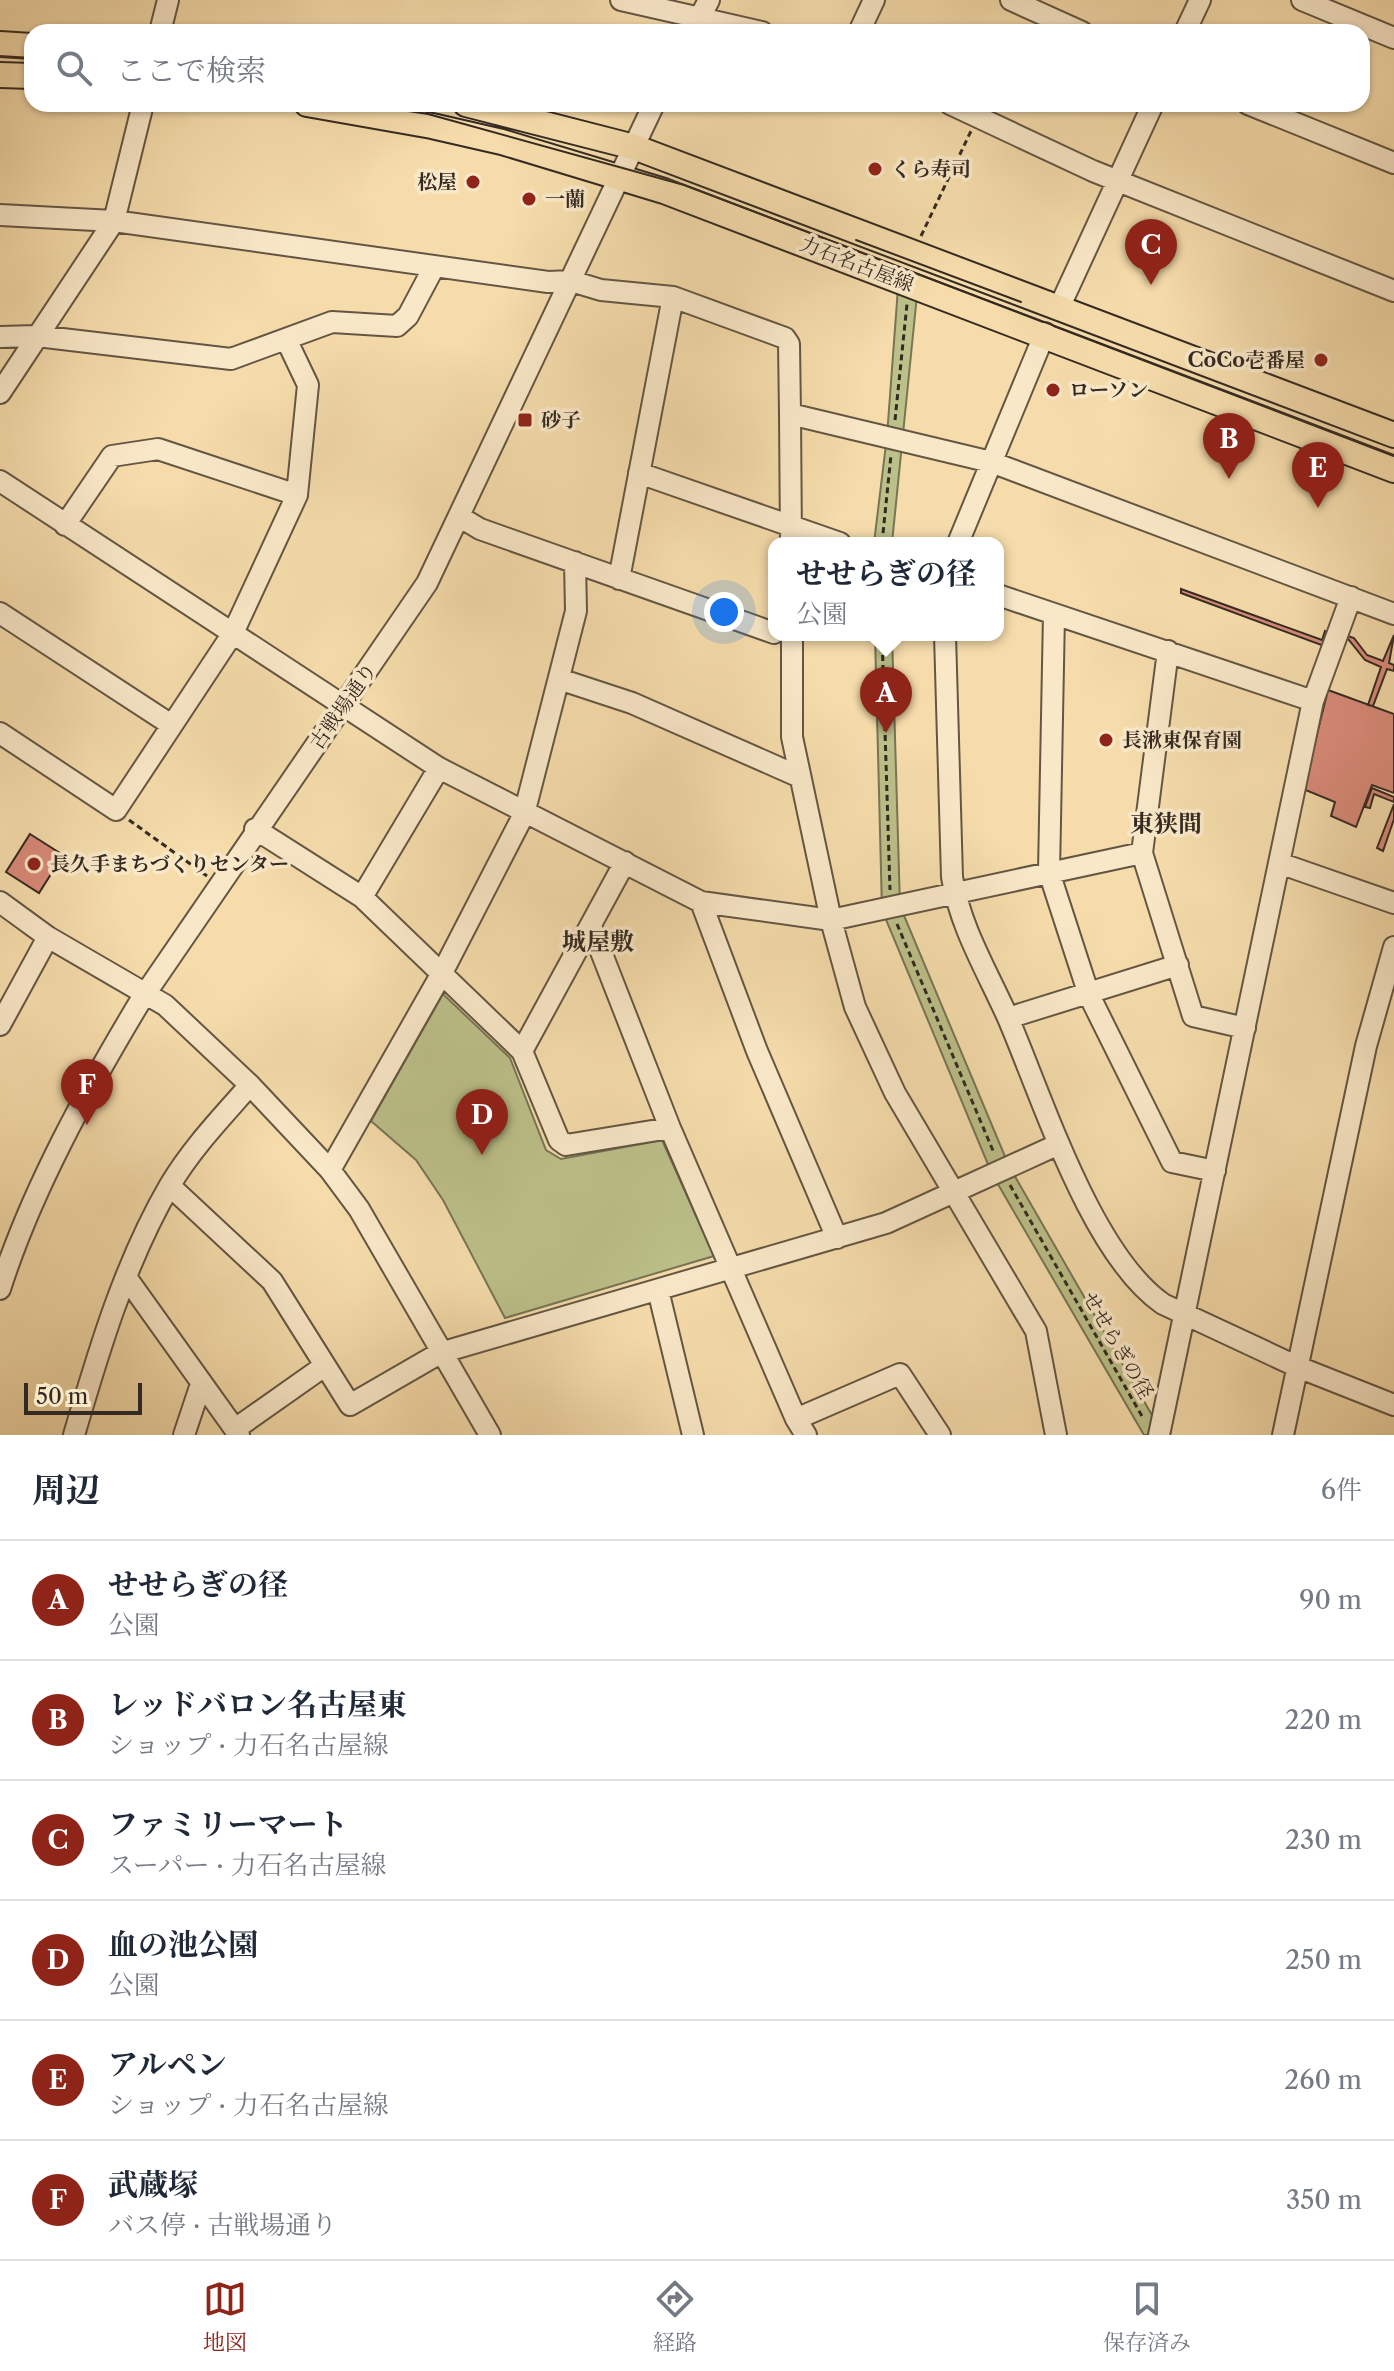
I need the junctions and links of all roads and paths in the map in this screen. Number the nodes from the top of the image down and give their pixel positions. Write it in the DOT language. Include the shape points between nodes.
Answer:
graph roads {
  1 [pos="168,0"];
  2 [pos="621,0"];
  3 [pos="874,0"];
  4 [pos="1011,0"];
  5 [pos="1200,0"];
  6 [pos="1302,0"];
  7 [pos="701,16"];
  8 [pos="162,24"];
  9 [pos="732,24"];
  10 [pos="863,24"];
  11 [pos="1064,24"];
  12 [pos="1189,24"];
  13 [pos="1360,24"];
  14 [pos="1370,28"];
  15 [pos="1394,38"];
  16 [pos="0,44"];
  17 [pos="24,46"];
  18 [pos="0,75"];
  19 [pos="24,76"];
  20 [pos="141,112"];
  21 [pos="351,112"];
  22 [pos="497,112"];
  23 [pos="650,112"];
  24 [pos="967,112"];
  25 [pos="1150,112"];
  26 [pos="1268,112"];
  27 [pos="978,117"];
  28 [pos="634,147"];
  29 [pos="1394,163"];
  30 [pos="620,177"];
  31 [pos="1119,182"];
  32 [pos="0,215"];
  33 [pos="114,221"];
  34 [pos="919,239"];
  35 [pos="434,267"];
  36 [pos="571,281"];
  37 [pos="908,284"];
  38 [pos="1394,291"];
  39 [pos="673,297"];
  40 [pos="1059,308"];
  41 [pos="1045,333"];
  42 [pos="37,336"];
  43 [pos="0,337"];
  44 [pos="287,341"];
  45 [pos="0,393"];
  46 [pos="790,414"];
  47 [pos="1394,435"];
  48 [pos="893,438"];
  49 [pos="991,462"];
  50 [pos="1394,470"];
  51 [pos="639,473"];
  52 [pos="0,481"];
  53 [pos="297,495"];
  54 [pos="460,517"];
  55 [pos="65,525"];
  56 [pos="790,535"];
  57 [pos="883,537"];
  58 [pos="960,537"];
  59 [pos="575,562"];
  60 [pos="619,579"];
  61 [pos="1004,597"];
  62 [pos="1351,597"];
  63 [pos="0,613"];
  64 [pos="1054,614"];
  65 [pos="1394,614"];
  66 [pos="768,629"];
  67 [pos="233,633"];
  68 [pos="785,641"];
  69 [pos="882,641"];
  70 [pos="945,641"];
  71 [pos="1168,651"];
  72 [pos="559,679"];
  73 [pos="1313,701"];
  74 [pos="345,704"];
  75 [pos="170,724"];
  76 [pos="0,733"];
  77 [pos="439,768"];
  78 [pos="800,777"];
  79 [pos="116,810"];
  80 [pos="524,814"];
  81 [pos="255,829"];
  82 [pos="1142,853"];
  83 [pos="625,862"];
  84 [pos="1279,863"];
  85 [pos="1049,872"];
  86 [pos="218,884"];
  87 [pos="954,893"];
  88 [pos="362,897"];
  89 [pos="0,902"];
  90 [pos="701,902"];
  91 [pos="1394,903"];
  92 [pos="891,908"];
  93 [pos="831,920"];
  94 [pos="591,926"];
  95 [pos="48,937"];
  96 [pos="1394,947"];
  97 [pos="1178,965"];
  98 [pos="442,973"];
  99 [pos="146,992"];
  100 [pos="1089,995"];
  101 [pos="1008,1018"];
  102 [pos="0,1025"];
  103 [pos="1245,1028"];
  104 [pos="522,1051"];
  105 [pos="250,1085"];
  106 [pos="670,1128"];
  107 [pos="1059,1144"];
  108 [pos="1001,1169"];
  109 [pos="330,1170"];
  110 [pos="1215,1171"];
  111 [pos="170,1186"];
  112 [pos="955,1193"];
  113 [pos="837,1238"];
  114 [pos="730,1268"];
  115 [pos="126,1277"];
  116 [pos="0,1289"];
  117 [pos="658,1290"];
  118 [pos="1186,1316"];
  119 [pos="440,1353"];
  120 [pos="323,1367"];
  121 [pos="1298,1367"];
  122 [pos="201,1384"];
  123 [pos="1394,1405"];
  124 [pos="801,1427"];
  125 [pos="237,1432"];
  126 [pos="1154,1432"];
  127 [pos="74,1435"];
  128 [pos="184,1435"];
  129 [pos="490,1435"];
  130 [pos="693,1435"];
  131 [pos="940,1435"];
  132 [pos="1056,1435"];
  133 [pos="1283,1435"];
  1 -- 8 [label="street"];
  2 -- 7 [label="street"];
  3 -- 10 [label="street"];
  4 -- 11 [label="street"];
  5 -- 12 [label="street"];
  6 -- 13 [label="street"];
  7 -- 9 [label="street"];
  14 -- 15 [label="street"];
  16 -- 17 [label="main road"];
  18 -- 19 [label="main road"];
  20 -- 33 [label="street"];
  21 -- 30 [label="main road, 力石名古屋線" via="446,129"];
  22 -- 28 [label="main road, 力石名古屋線"];
  23 -- 28 [label="street, 古戦場通り"];
  24 -- 27 [label="street"];
  25 -- 31 [label="street"];
  26 -- 29 [label="street"];
  27 -- 31 [label="street"];
  27 -- 34 [label="path"];
  28 -- 30 [label="street, 古戦場通り"];
  28 -- 40 [label="main road, 力石名古屋線"];
  30 -- 36 [label="street, 古戦場通り"];
  30 -- 37 [label="main road, 力石名古屋線"];
  31 -- 38 [label="street"];
  31 -- 40 [label="street"];
  32 -- 33 [label="street"];
  33 -- 35 [label="street"];
  33 -- 42 [label="street"];
  35 -- 36 [label="street"];
  35 -- 44 [label="street" via="408,316 397,326 332,322"];
  36 -- 39 [label="street" via="601,290"];
  36 -- 54 [label="street, 古戦場通り"];
  37 -- 41 [label="main road, 力石名古屋線"];
  37 -- 48 [label="path"];
  39 -- 46 [label="street" via="785,338"];
  39 -- 51 [label="street"];
  40 -- 47 [label="main road, 力石名古屋線"];
  41 -- 49 [label="street"];
  41 -- 50 [label="main road, 力石名古屋線"];
  42 -- 43 [label="street"];
  42 -- 44 [label="street" via="231,359"];
  42 -- 45 [label="street"];
  44 -- 53 [label="street" via="308,385"];
  46 -- 48 [label="street"];
  46 -- 56 [label="street"];
  48 -- 49 [label="street"];
  48 -- 57 [label="path"];
  49 -- 58 [label="street"];
  49 -- 62 [label="street"];
  51 -- 56 [label="street"];
  51 -- 60 [label="street"];
  52 -- 55 [label="street"];
  53 -- 55 [label="street" via="158,449 112,456"];
  53 -- 67 [label="street"];
  54 -- 59 [label="street"];
  54 -- 74 [label="street, 古戦場通り" via="427,583"];
  55 -- 67 [label="street"];
  59 -- 60 [label="street"];
  59 -- 72 [label="street" via="576,611"];
  60 -- 66 [label="street"];
  61 -- 64 [label="street"];
  62 -- 65 [label="street"];
  62 -- 73 [label="street"];
  63 -- 75 [label="street"];
  64 -- 71 [label="street"];
  64 -- 85 [label="street"];
  67 -- 74 [label="street"];
  67 -- 75 [label="street"];
  68 -- 78 [label="street"];
  69 -- 92 [label="path, せせらぎの径"];
  70 -- 87 [label="street"];
  71 -- 73 [label="street"];
  71 -- 82 [label="street"];
  72 -- 78 [label="street" via="632,703"];
  72 -- 80 [label="street"];
  73 -- 84 [label="street"];
  74 -- 77 [label="street"];
  74 -- 81 [label="street, 古戦場通り"];
  75 -- 79 [label="street"];
  76 -- 79 [label="street"];
  77 -- 80 [label="street"];
  77 -- 88 [label="street"];
  78 -- 93 [label="street"];
  79 -- 86 [label="path"];
  80 -- 83 [label="street"];
  80 -- 98 [label="street"];
  81 -- 86 [label="street, 古戦場通り"];
  81 -- 88 [label="street"];
  82 -- 85 [label="street"];
  82 -- 97 [label="street"];
  83 -- 90 [label="street"];
  83 -- 94 [label="street"];
  84 -- 91 [label="street"];
  84 -- 103 [label="street"];
  85 -- 87 [label="street"];
  85 -- 100 [label="street"];
  86 -- 99 [label="street, 古戦場通り"];
  87 -- 92 [label="street"];
  87 -- 101 [label="street"];
  88 -- 98 [label="street"];
  89 -- 95 [label="street"];
  90 -- 93 [label="street"];
  90 -- 113 [label="street"];
  92 -- 93 [label="street"];
  92 -- 108 [label="path, せせらぎの径"];
  93 -- 112 [label="street" via="855,1007 878,1060"];
  94 -- 104 [label="street"];
  94 -- 106 [label="street"];
  95 -- 99 [label="street"];
  95 -- 102 [label="street"];
  96 -- 121 [label="street" via="1366,1046"];
  97 -- 100 [label="street"];
  97 -- 103 [label="street" via="1193,1016"];
  98 -- 104 [label="street"];
  98 -- 109 [label="street"];
  99 -- 105 [label="street"];
  99 -- 116 [label="street, 古戦場通り" via="105,1059 45,1181"];
  100 -- 101 [label="street"];
  100 -- 110 [label="street" via="1172,1162"];
  101 -- 107 [label="street"];
  103 -- 110 [label="street"];
  104 -- 106 [label="street" via="559,1140 566,1145"];
  105 -- 109 [label="street"];
  105 -- 111 [label="street"];
  106 -- 114 [label="street"];
  107 -- 108 [label="street"];
  107 -- 118 [label="street" via="1128,1273 1144,1291"];
  108 -- 112 [label="street"];
  108 -- 126 [label="path, せせらぎの径"];
  109 -- 119 [label="street" via="359,1209"];
  110 -- 118 [label="street"];
  111 -- 115 [label="street"];
  111 -- 120 [label="street" via="272,1281"];
  112 -- 113 [label="street"];
  112 -- 132 [label="street" via="1036,1331"];
  113 -- 114 [label="street"];
  114 -- 117 [label="street"];
  114 -- 124 [label="street"];
  115 -- 122 [label="street"];
  115 -- 127 [label="street"];
  117 -- 119 [label="street"];
  117 -- 130 [label="street"];
  118 -- 121 [label="street"];
  118 -- 126 [label="street"];
  119 -- 120 [label="street" via="350,1405"];
  119 -- 129 [label="street"];
  120 -- 125 [label="street"];
  121 -- 123 [label="street"];
  121 -- 133 [label="street"];
  122 -- 125 [label="street"];
  122 -- 128 [label="street"];
  124 -- 131 [label="street" via="900,1374"];
}
